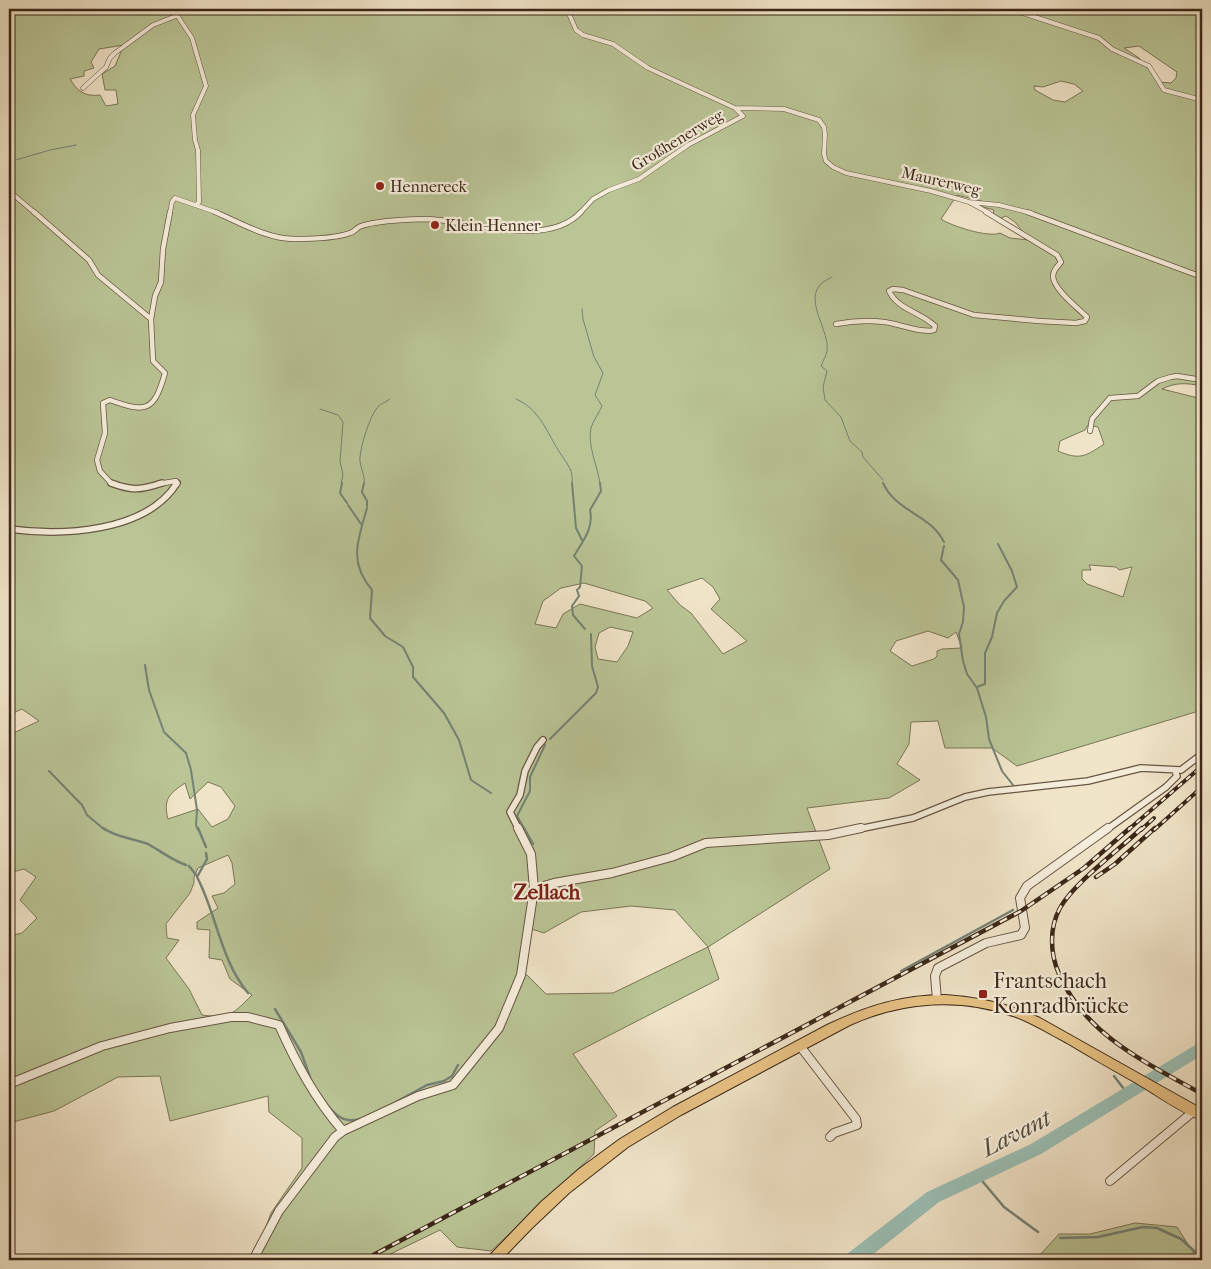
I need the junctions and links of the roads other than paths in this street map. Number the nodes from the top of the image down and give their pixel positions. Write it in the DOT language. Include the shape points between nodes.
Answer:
graph roads {
  1 [pos="173,9"];
  2 [pos="567,9"];
  3 [pos="1010,9"];
  4 [pos="176,16"];
  5 [pos="83,88"];
  6 [pos="1202,100"];
  7 [pos="735,108"];
  8 [pos="755,110"];
  9 [pos="742,116"];
  10 [pos="9,191"];
  11 [pos="969,202"];
  12 [pos="196,205"];
  13 [pos="1202,277"];
  14 [pos="151,319"];
  15 [pos="836,324"];
  16 [pos="1202,380"];
  17 [pos="1090,431"];
  18 [pos="9,529"];
  19 [pos="543,740"];
  20 [pos="1202,754"];
  21 [pos="1175,771"];
  22 [pos="534,889"];
  23 [pos="936,1000"];
  24 [pos="800,1046"];
  25 [pos="9,1084"];
  26 [pos="1198,1113"];
  27 [pos="343,1131"];
  28 [pos="830,1137"];
  29 [pos="1110,1181"];
  30 [pos="253,1260"];
  31 [pos="493,1260"];
  1 -- 4 [label="street"];
  2 -- 7 [label="street, Großhenerweg" via="576,30 583,35 613,44 648,68"];
  3 -- 6 [label="street" via="1099,38 1112,49 1148,66 1164,90"];
  4 -- 5 [label="street" via="153,25 116,53"];
  4 -- 12 [label="street" via="192,38 206,86 193,115 198,150 199,202"];
  7 -- 8 [label="street, Maurerweg"];
  7 -- 9 [label="street, Großhenerweg"];
  8 -- 9 [label="street"];
  8 -- 11 [label="street, Maurerweg" via="787,110 819,120 826,133 822,149 825,160 834,168"];
  9 -- 12 [label="street, Großhenerweg" via="688,144 639,179 601,194 574,220 563,226 540,230 520,231 427,219 372,223 359,226 352,233 292,239 272,236"];
  10 -- 14 [label="street" via="89,260 98,275"];
  11 -- 13 [label="street, Maurerweg" via="1019,209"];
  11 -- 15 [label="street" via="1057,255 1061,262 1053,273 1053,280 1086,317 1085,321 974,315 893,289 889,291 890,295 929,319 935,326 934,330 927,332 876,320"];
  12 -- 14 [label="street, Großhenerweg" via="173,199 163,249 162,282 155,296"];
  14 -- 18 [label="street" via="153,361 165,373 159,393 144,408 129,408 110,400 102,403 105,433 97,460 100,471 121,488 143,489 174,481 176,484 153,507 120,522 62,533"];
  16 -- 17 [label="street" via="1177,376 1158,381 1138,396 1110,398 1092,419"];
  19 -- 22 [label="street" via="524,771 520,795 510,812 531,854"];
  20 -- 21 [label="street" via="1186,768"];
  21 -- 22 [label="street" via="1141,768 1088,780 988,792 965,797 913,818 828,836 706,843 620,871"];
  21 -- 23 [label="street" via="1176,779 1166,787 1027,886 1020,898 1025,928 1020,935 986,943 938,968"];
  22 -- 27 [label="street" via="521,975 514,993 498,1028 459,1080 453,1086 418,1096"];
  23 -- 24 [label="main road" via="908,1002 871,1012"];
  23 -- 26 [label="main road" via="974,1002 1019,1013"];
  24 -- 28 [label="street" via="856,1119 857,1126"];
  24 -- 31 [label="main road" via="673,1113 608,1154 555,1198"];
  25 -- 27 [label="street" via="102,1046 170,1028 248,1017 279,1025 300,1072 328,1116"];
  26 -- 29 [label="street"];
  27 -- 30 [label="street" via="335,1137 276,1216"];
}
